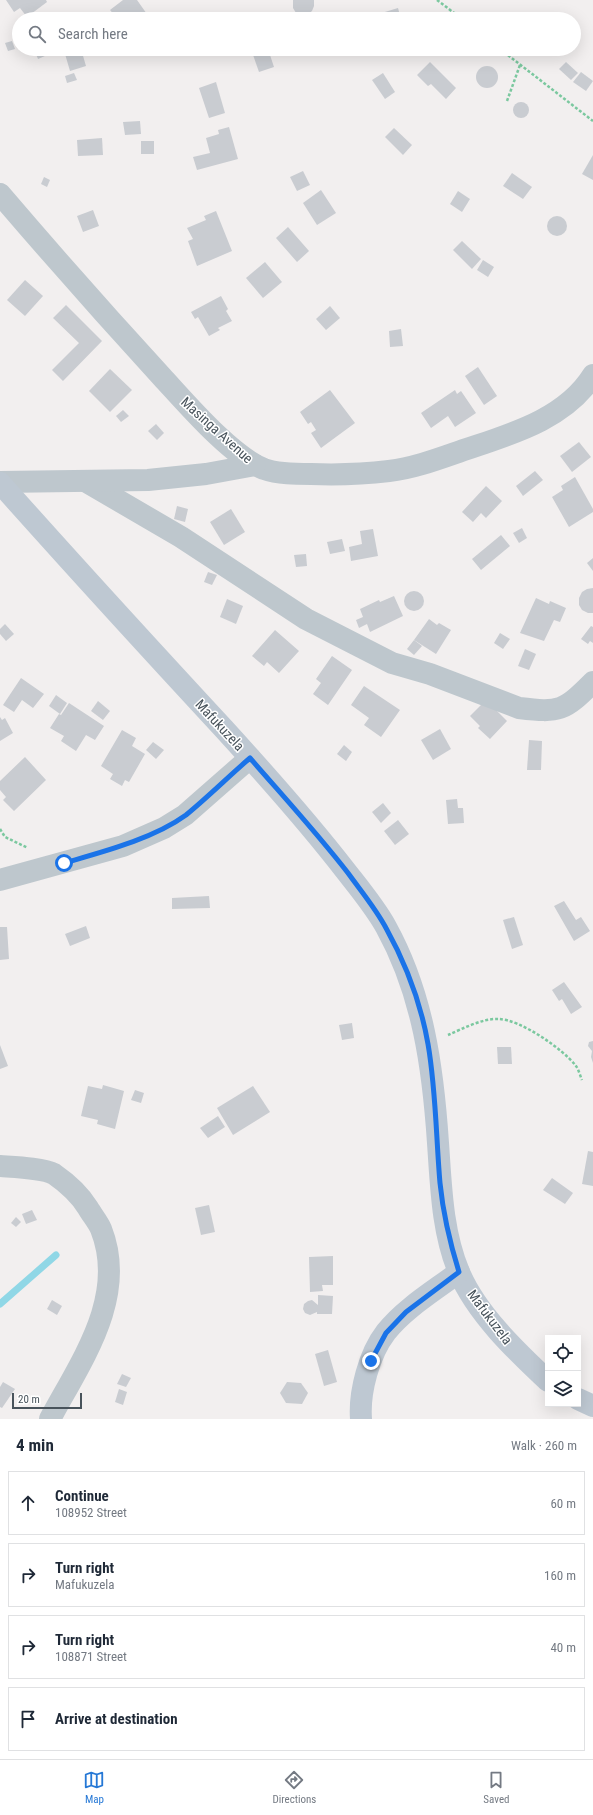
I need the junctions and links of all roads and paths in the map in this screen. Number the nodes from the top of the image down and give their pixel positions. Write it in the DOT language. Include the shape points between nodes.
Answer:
graph roads {
  1 [pos="437,0"];
  2 [pos="453,12"];
  3 [pos="509,56"];
  4 [pos="520,65"];
  5 [pos="507,101"];
  6 [pos="593,121"];
  7 [pos="0,194"];
  8 [pos="593,375"];
  9 [pos="255,465"];
  10 [pos="85,481"];
  11 [pos="0,482"];
  12 [pos="593,682"];
  13 [pos="250,758"];
  14 [pos="0,880"];
  15 [pos="428,1044"];
  16 [pos="582,1080"];
  17 [pos="0,1166"];
  18 [pos="459,1272"];
  19 [pos="545,1378"];
  20 [pos="581,1400"];
  21 [pos="593,1406"];
  22 [pos="50,1419"];
  23 [pos="361,1419"];
  1 -- 2 [label="path"];
  3 -- 4 [label="path"];
  4 -- 5 [label="path"];
  4 -- 6 [label="path"];
  7 -- 9 [label="street, Masinga Avenue" via="200,418"];
  8 -- 9 [label="street, Masinga Avenue" via="588,384 563,406 539,422 432,461 390,471 335,475 288,474"];
  9 -- 10 [label="street" via="206,474 148,480"];
  10 -- 11 [label="street"];
  10 -- 12 [label="street" via="181,537 306,619 392,663 430,674 519,708 533,710 562,708"];
  11 -- 13 [label="main road, Mafukuzela"];
  13 -- 14 [label="street" via="185,815 164,828 122,846"];
  13 -- 15 [label="main road, Mafukuzela" via="325,844 386,927 416,996"];
  15 -- 16 [label="path" via="471,1025 498,1019 518,1024 542,1037 576,1066"];
  15 -- 18 [label="main road, Mafukuzela" via="435,1102 440,1184"];
  17 -- 22 [label="street" via="53,1174 82,1198 101,1229 109,1263 109,1284 101,1321"];
  18 -- 19 [label="main road, Mafukuzela" via="476,1302 506,1339"];
  18 -- 23 [label="main road" via="406,1312 386,1333 371,1361 362,1389"];
  20 -- 21 [label="main road"];
}
